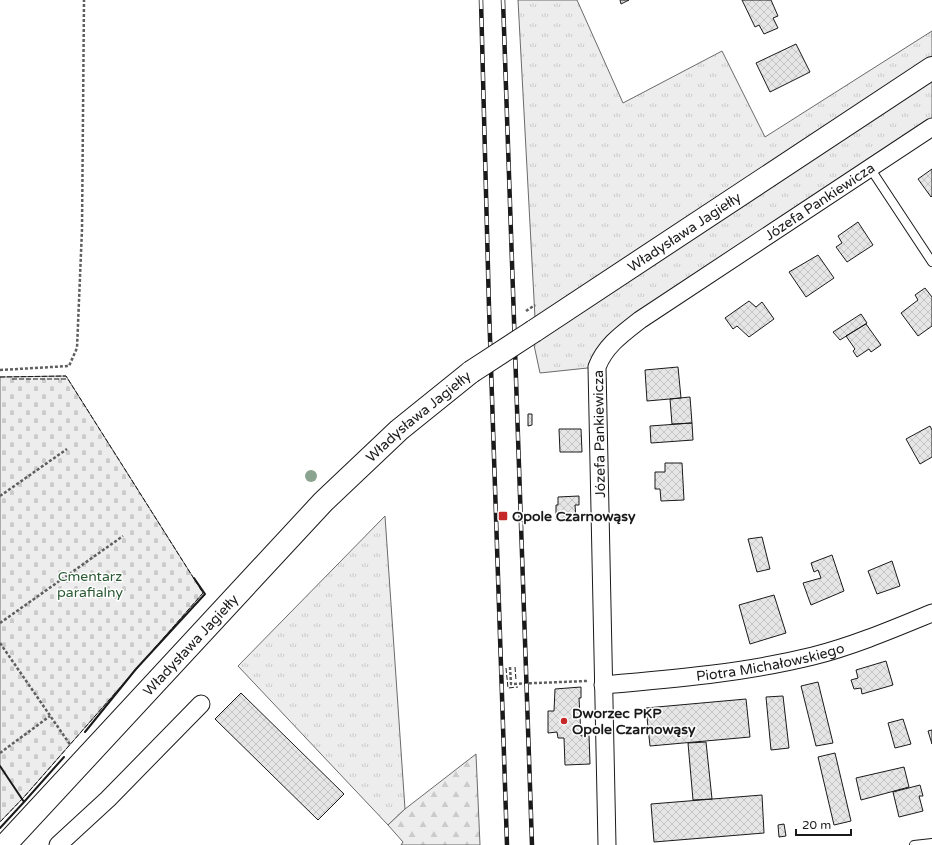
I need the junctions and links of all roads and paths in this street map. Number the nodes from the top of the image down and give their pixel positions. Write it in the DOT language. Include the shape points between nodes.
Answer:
graph roads {
  1 [pos="84,0"];
  2 [pos="932,68"];
  3 [pos="932,127"];
  4 [pos="870,168"];
  5 [pos="932,262"];
  6 [pos="0,370"];
  7 [pos="67,449"];
  8 [pos="0,496"];
  9 [pos="123,536"];
  10 [pos="932,612"];
  11 [pos="0,623"];
  12 [pos="0,643"];
  13 [pos="510,668"];
  14 [pos="603,685"];
  15 [pos="201,704"];
  16 [pos="50,716"];
  17 [pos="75,750"];
  18 [pos="0,753"];
  19 [pos="932,843"];
  20 [pos="5,845"];
  21 [pos="58,845"];
  22 [pos="607,845"];
  23 [pos="914,845"];
  1 -- 6 [label="path" via="82,229 77,348 70,366"];
  2 -- 20 [label="street, Władysława Jagiełły, bridge" via="471,372 399,430 334,491"];
  3 -- 4 [label="street, Józefa Pankiewicza"];
  4 -- 5 [label="lane"];
  4 -- 14 [label="street, Józefa Pankiewicza" via="640,320 602,354 596,367"];
  7 -- 8 [label="path"];
  9 -- 11 [label="path"];
  10 -- 14 [label="street, Piotra Michałowskiego" via="861,641 814,656 730,672"];
  12 -- 16 [label="path"];
  13 -- 14 [label="path" via="511,684 593,680"];
  14 -- 22 [label="street, Józefa Pankiewicza"];
  15 -- 21 [label="street" via="108,799"];
  16 -- 17 [label="path"];
  16 -- 18 [label="path"];
  19 -- 23 [label="lane"];
}
